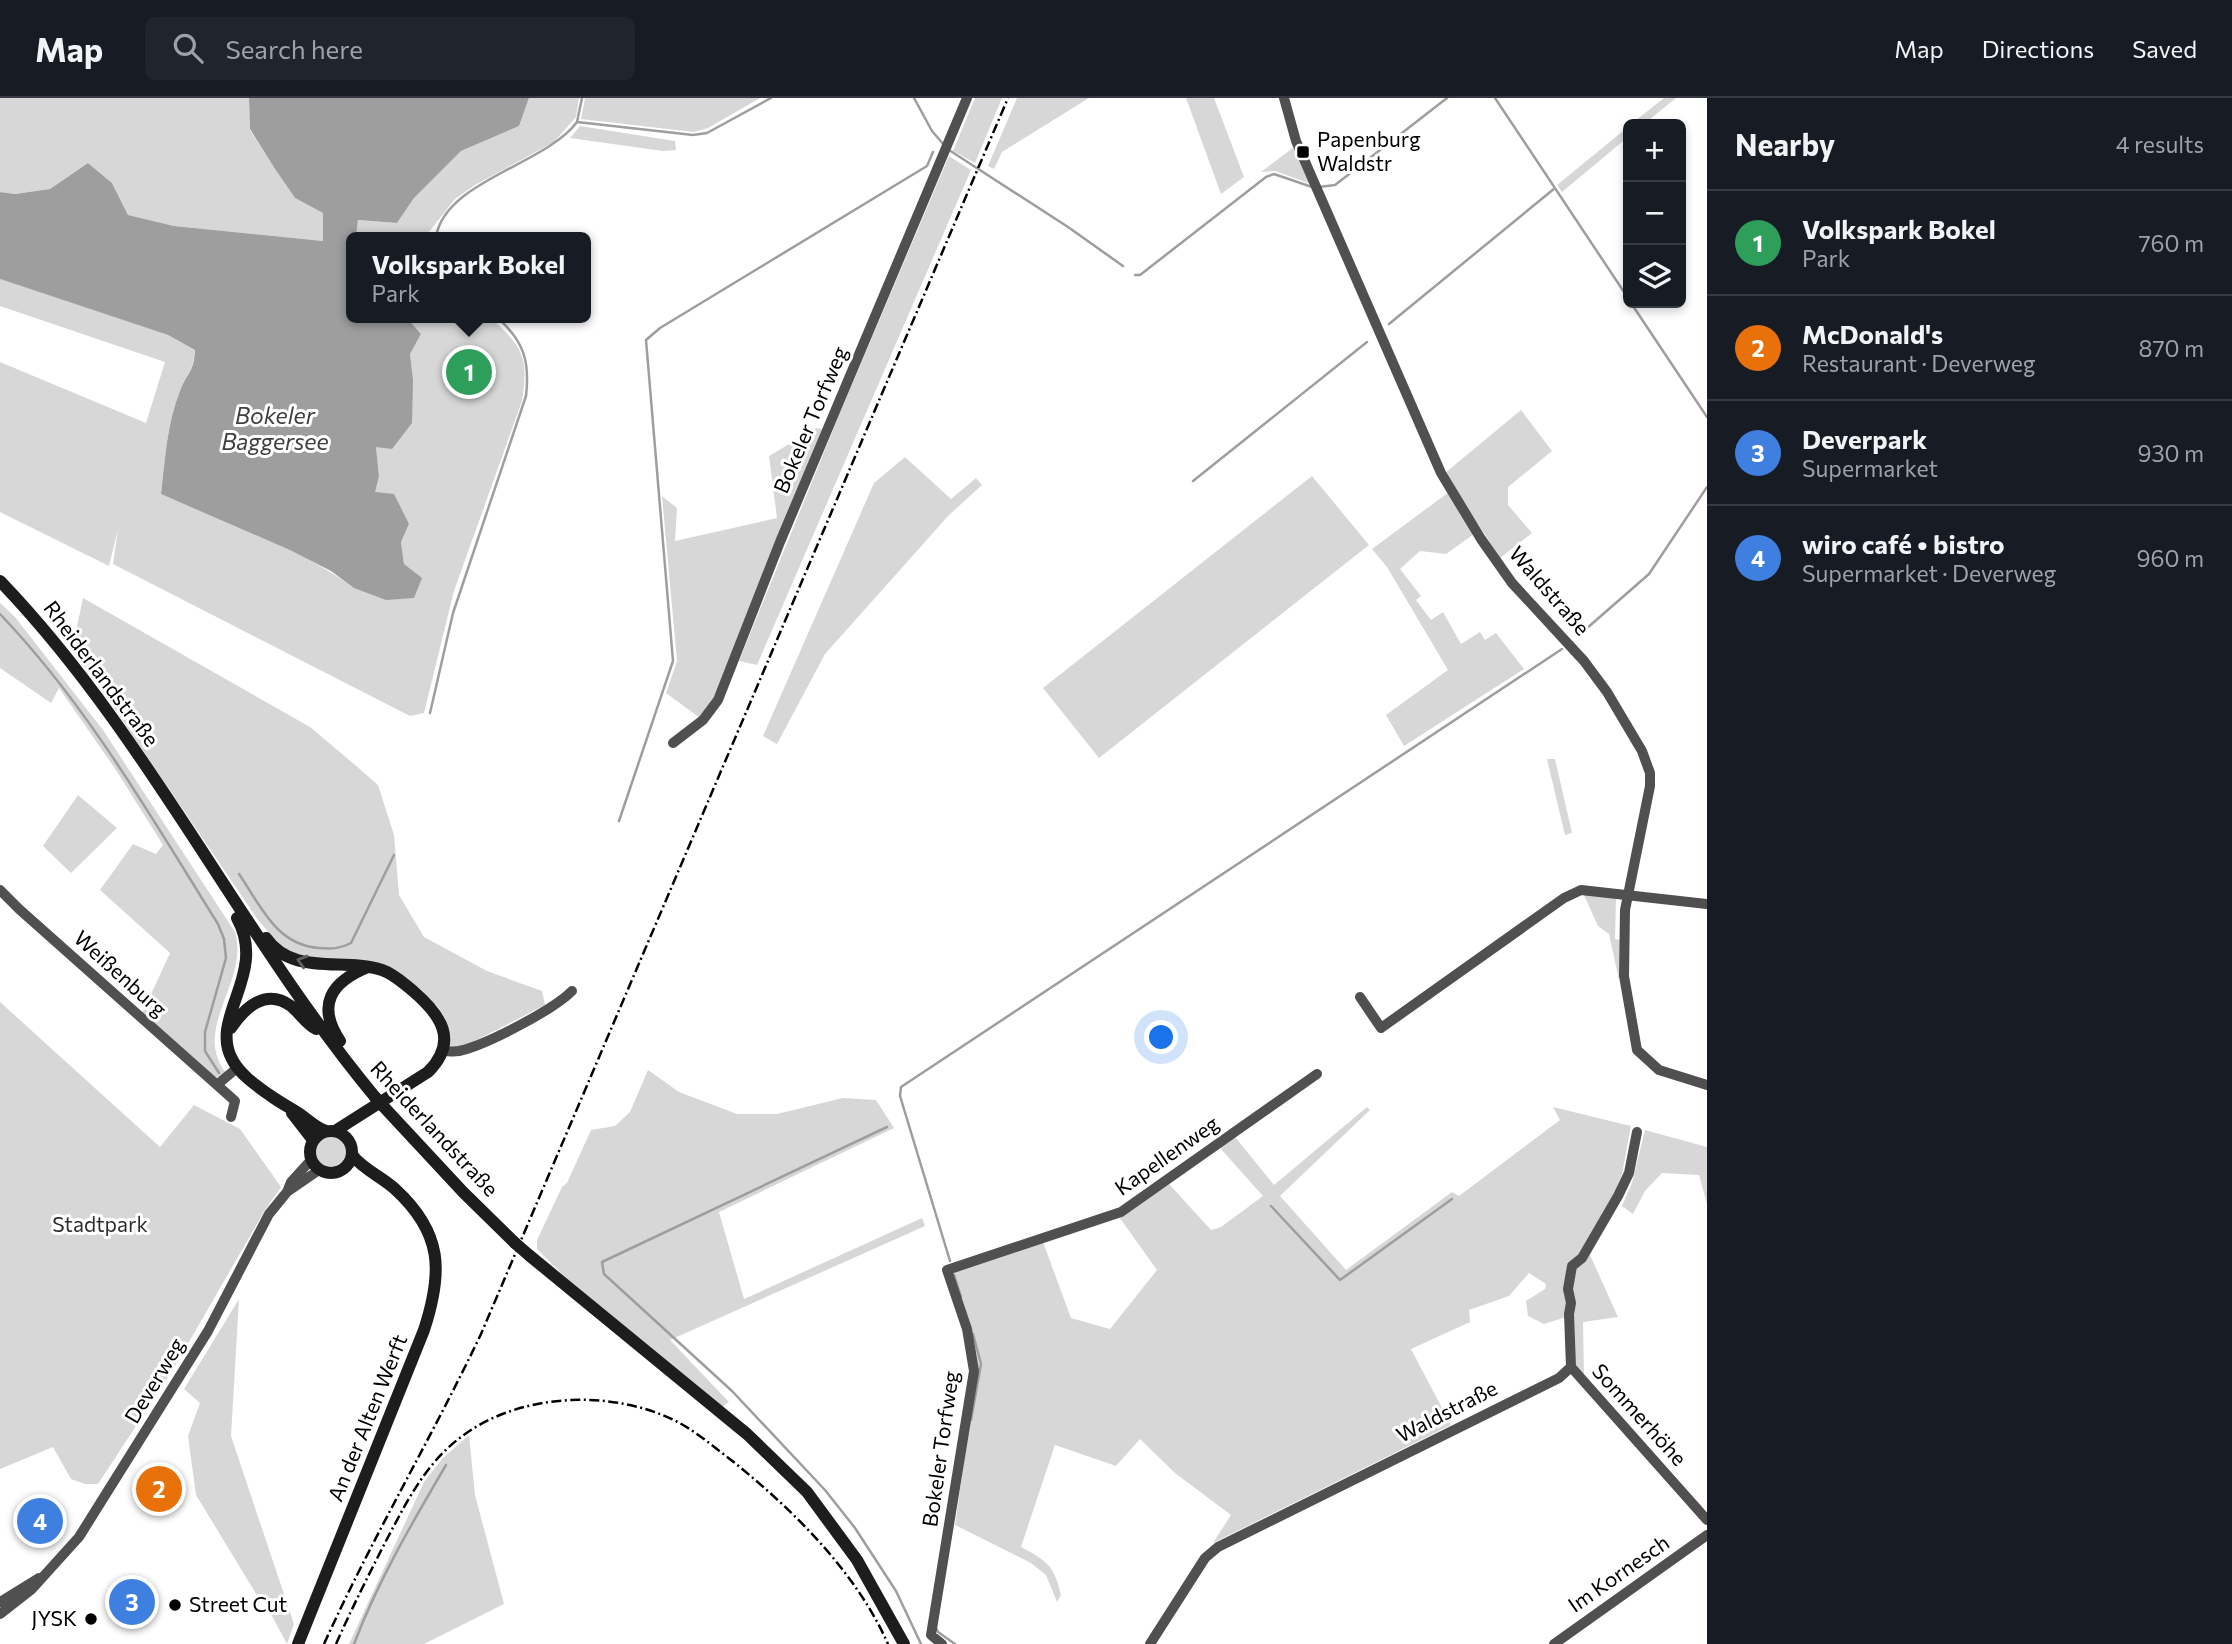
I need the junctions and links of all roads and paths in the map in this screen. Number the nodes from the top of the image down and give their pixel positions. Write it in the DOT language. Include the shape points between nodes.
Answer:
graph roads {
  1 [pos="967,98"];
  2 [pos="1284,98"];
  3 [pos="0,581"];
  4 [pos="673,743"];
  5 [pos="0,890"];
  6 [pos="1628,894"];
  7 [pos="231,898"];
  8 [pos="1707,904"];
  9 [pos="246,920"];
  10 [pos="369,967"];
  11 [pos="572,992"];
  12 [pos="1360,997"];
  13 [pos="229,1031"];
  14 [pos="324,1032"];
  15 [pos="442,1051"];
  16 [pos="349,1064"];
  17 [pos="237,1068"];
  18 [pos="1317,1074"];
  19 [pos="218,1084"];
  20 [pos="1707,1085"];
  21 [pos="289,1110"];
  22 [pos="365,1112"];
  23 [pos="231,1117"];
  24 [pos="331,1131"];
  25 [pos="1637,1132"];
  26 [pos="347,1138"];
  27 [pos="313,1140"];
  28 [pos="352,1156"];
  29 [pos="315,1165"];
  30 [pos="345,1168"];
  31 [pos="410,1206"];
  32 [pos="947,1270"];
  33 [pos="1571,1367"];
  34 [pos="1707,1520"];
  35 [pos="1707,1535"];
  36 [pos="40,1578"];
  37 [pos="0,1602"];
  38 [pos="0,1614"];
  39 [pos="298,1644"];
  40 [pos="904,1644"];
  41 [pos="942,1644"];
  42 [pos="1150,1644"];
  43 [pos="1554,1644"];
  1 -- 4 [label="street, Bokeler Torfweg" via="718,700"];
  2 -- 6 [label="street, Waldstraße" via="1296,141 1441,473 1512,583 1584,661 1643,751 1650,786"];
  3 -- 7 [label="main road, Rheiderlandstraße" via="48,632 104,704"];
  5 -- 19 [label="street, Weißenburg"];
  6 -- 8 [label="street"];
  6 -- 12 [label="street" via="1581,890 1564,898 1381,1028"];
  6 -- 20 [label="street, Waldstraße" via="1623,976 1637,1049 1659,1070"];
  7 -- 9 [label="main road, Rheiderlandstraße"];
  7 -- 13 [label="main road" via="248,957"];
  10 -- 9 [label="main road, one-way" via="297,961 270,944 256,923"];
  9 -- 14 [label="main road, Rheiderlandstraße"];
  10 -- 15 [label="main road" via="397,977 429,1005 444,1031"];
  10 -- 16 [label="main road" via="344,978 329,1001 330,1021"];
  11 -- 15 [label="street" via="561,1003 487,1040 456,1052"];
  13 -- 14 [label="main road" via="248,1006 277,999"];
  13 -- 17 [label="main road" via="228,1051"];
  14 -- 16 [label="main road, Rheiderlandstraße"];
  15 -- 22 [label="main road" via="428,1072"];
  16 -- 40 [label="main road, Rheiderlandstraße, bridge" via="379,1102 515,1243 747,1434 807,1492 857,1560"];
  17 -- 19 [label="street"];
  17 -- 21 [label="main road"];
  18 -- 32 [label="street, Kapellenweg" via="1122,1212"];
  19 -- 23 [label="street, Weißenburg" via="236,1101"];
  21 -- 24 [label="main road"];
  21 -- 27 [label="main road"];
  22 -- 24 [label="main road"];
  22 -- 26 [label="main road"];
  24 -- 26 [label="main road"];
  24 -- 27 [label="main road"];
  25 -- 33 [label="street" via="1629,1173 1618,1196 1582,1258 1572,1266 1568,1289"];
  26 -- 28 [label="main road"];
  27 -- 29 [label="main road"];
  28 -- 30 [label="main road"];
  28 -- 31 [label="main road, An der Alten Werft"];
  29 -- 30 [label="main road" via="332,1173"];
  29 -- 36 [label="street, Deverweg" via="291,1182 269,1214 208,1331 122,1471 79,1537"];
  30 -- 31 [label="main road, An der Alten Werft"];
  31 -- 39 [label="main road, An der Alten Werft" via="434,1249 435,1298"];
  32 -- 41 [label="street, Bokeler Torfweg" via="967,1329 974,1371 931,1635"];
  33 -- 34 [label="street, Sommerhöhe"];
  33 -- 42 [label="street, Waldstraße" via="1559,1378 1218,1547 1205,1558"];
  35 -- 43 [label="street, Im Kornesch"];
  36 -- 37 [label="street, Deverweg"];
  36 -- 38 [label="street, Deverweg"];
}
